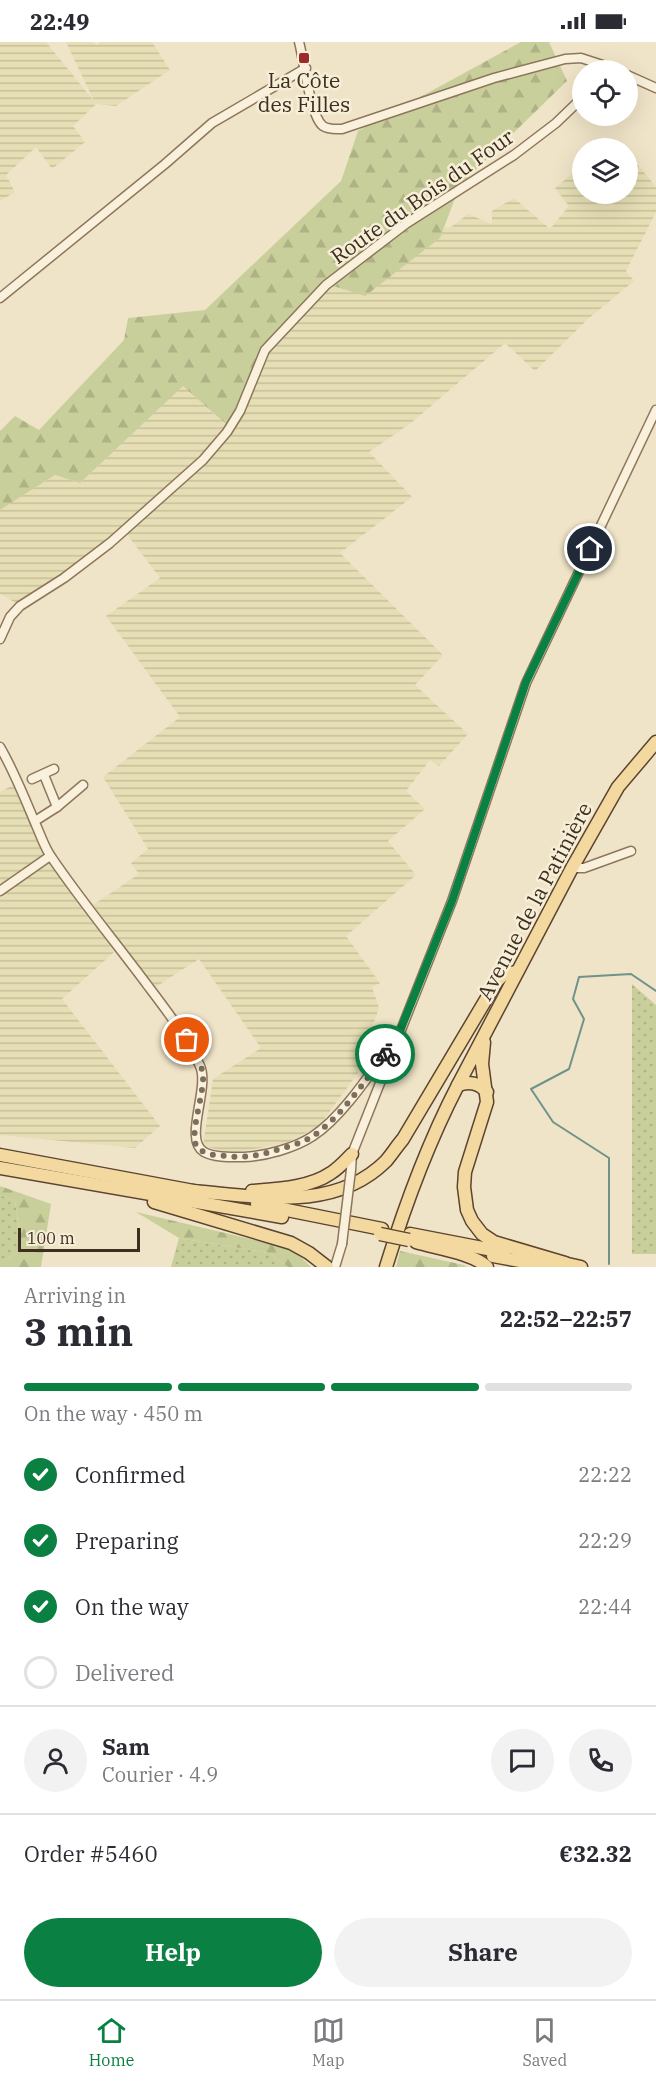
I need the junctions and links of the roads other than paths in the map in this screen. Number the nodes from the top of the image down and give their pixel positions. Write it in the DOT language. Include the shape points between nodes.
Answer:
graph roads {
  1 [pos="300,42"];
  2 [pos="586,60"];
  3 [pos="306,68"];
  4 [pos="638,80"];
  5 [pos="656,88"];
  6 [pos="572,108"];
  7 [pos="0,298"];
  8 [pos="656,410"];
  9 [pos="0,639"];
  10 [pos="656,742"];
  11 [pos="0,747"];
  12 [pos="54,769"];
  13 [pos="44,775"];
  14 [pos="32,779"];
  15 [pos="82,784"];
  16 [pos="57,807"];
  17 [pos="35,821"];
  18 [pos="631,851"];
  19 [pos="50,856"];
  20 [pos="572,868"];
  21 [pos="0,891"];
  22 [pos="517,972"];
  23 [pos="486,1032"];
  24 [pos="398,1036"];
  25 [pos="458,1085"];
  26 [pos="487,1092"];
  27 [pos="352,1154"];
  28 [pos="0,1155"];
  29 [pos="0,1168"];
  30 [pos="81,1183"];
  31 [pos="192,1191"];
  32 [pos="224,1194"];
  33 [pos="381,1232"];
  34 [pos="410,1237"];
  35 [pos="316,1262"];
  36 [pos="565,1263"];
  37 [pos="327,1267"];
  38 [pos="335,1267"];
  39 [pos="386,1267"];
  40 [pos="487,1267"];
  41 [pos="552,1267"];
  42 [pos="581,1267"];
  1 -- 3 [label="street"];
  2 -- 3 [label="street" via="565,59 494,78 342,129 323,126 317,119"];
  3 -- 7 [label="street" via="212,123"];
  4 -- 5 [label="street"];
  6 -- 9 [label="street, Route du Bois du Four" via="514,155 407,223 326,285 265,350 240,411 203,460 110,543 20,606"];
  8 -- 24 [label="street" via="526,682 452,901"];
  10 -- 20 [label="main road, Avenue de la Patinière" via="618,787"];
  11 -- 17 [label="street"];
  12 -- 13 [label="street"];
  13 -- 14 [label="street"];
  13 -- 16 [label="street"];
  15 -- 16 [label="street"];
  16 -- 17 [label="street"];
  17 -- 19 [label="street"];
  18 -- 20 [label="street" via="584,868"];
  19 -- 21 [label="street"];
  19 -- 24 [label="street" via="187,1040 199,1063 203,1086 195,1135 203,1152 252,1156 312,1137 338,1113"];
  20 -- 22 [label="main road, Avenue de la Patinière"];
  22 -- 23 [label="main road, Avenue de la Patinière"];
  22 -- 32 [label="main road" via="504,974 497,981 403,1139 371,1173 323,1195 269,1199"];
  23 -- 25 [label="main road, Avenue de la Patinière"];
  23 -- 26 [label="main road" via="482,1064"];
  24 -- 27 [label="street"];
  25 -- 26 [label="main road" via="470,1083"];
  25 -- 39 [label="main road, Avenue de la Patinière" via="440,1120"];
  26 -- 36 [label="main road" via="488,1102 465,1172 465,1199 472,1221 494,1242"];
  27 -- 32 [label="main road" via="332,1173 311,1182"];
  27 -- 38 [label="street, bridge" via="342,1244"];
  28 -- 31 [label="main road"];
  29 -- 30 [label="main road"];
  30 -- 33 [label="main road"];
  30 -- 35 [label="main road" via="291,1243"];
  31 -- 32 [label="main road"];
  31 -- 33 [label="main road"];
  33 -- 34 [label="main road"];
  34 -- 36 [label="main road"];
  34 -- 40 [label="main road"];
  34 -- 41 [label="main road"];
  35 -- 37 [label="main road"];
  36 -- 42 [label="main road"];
}
